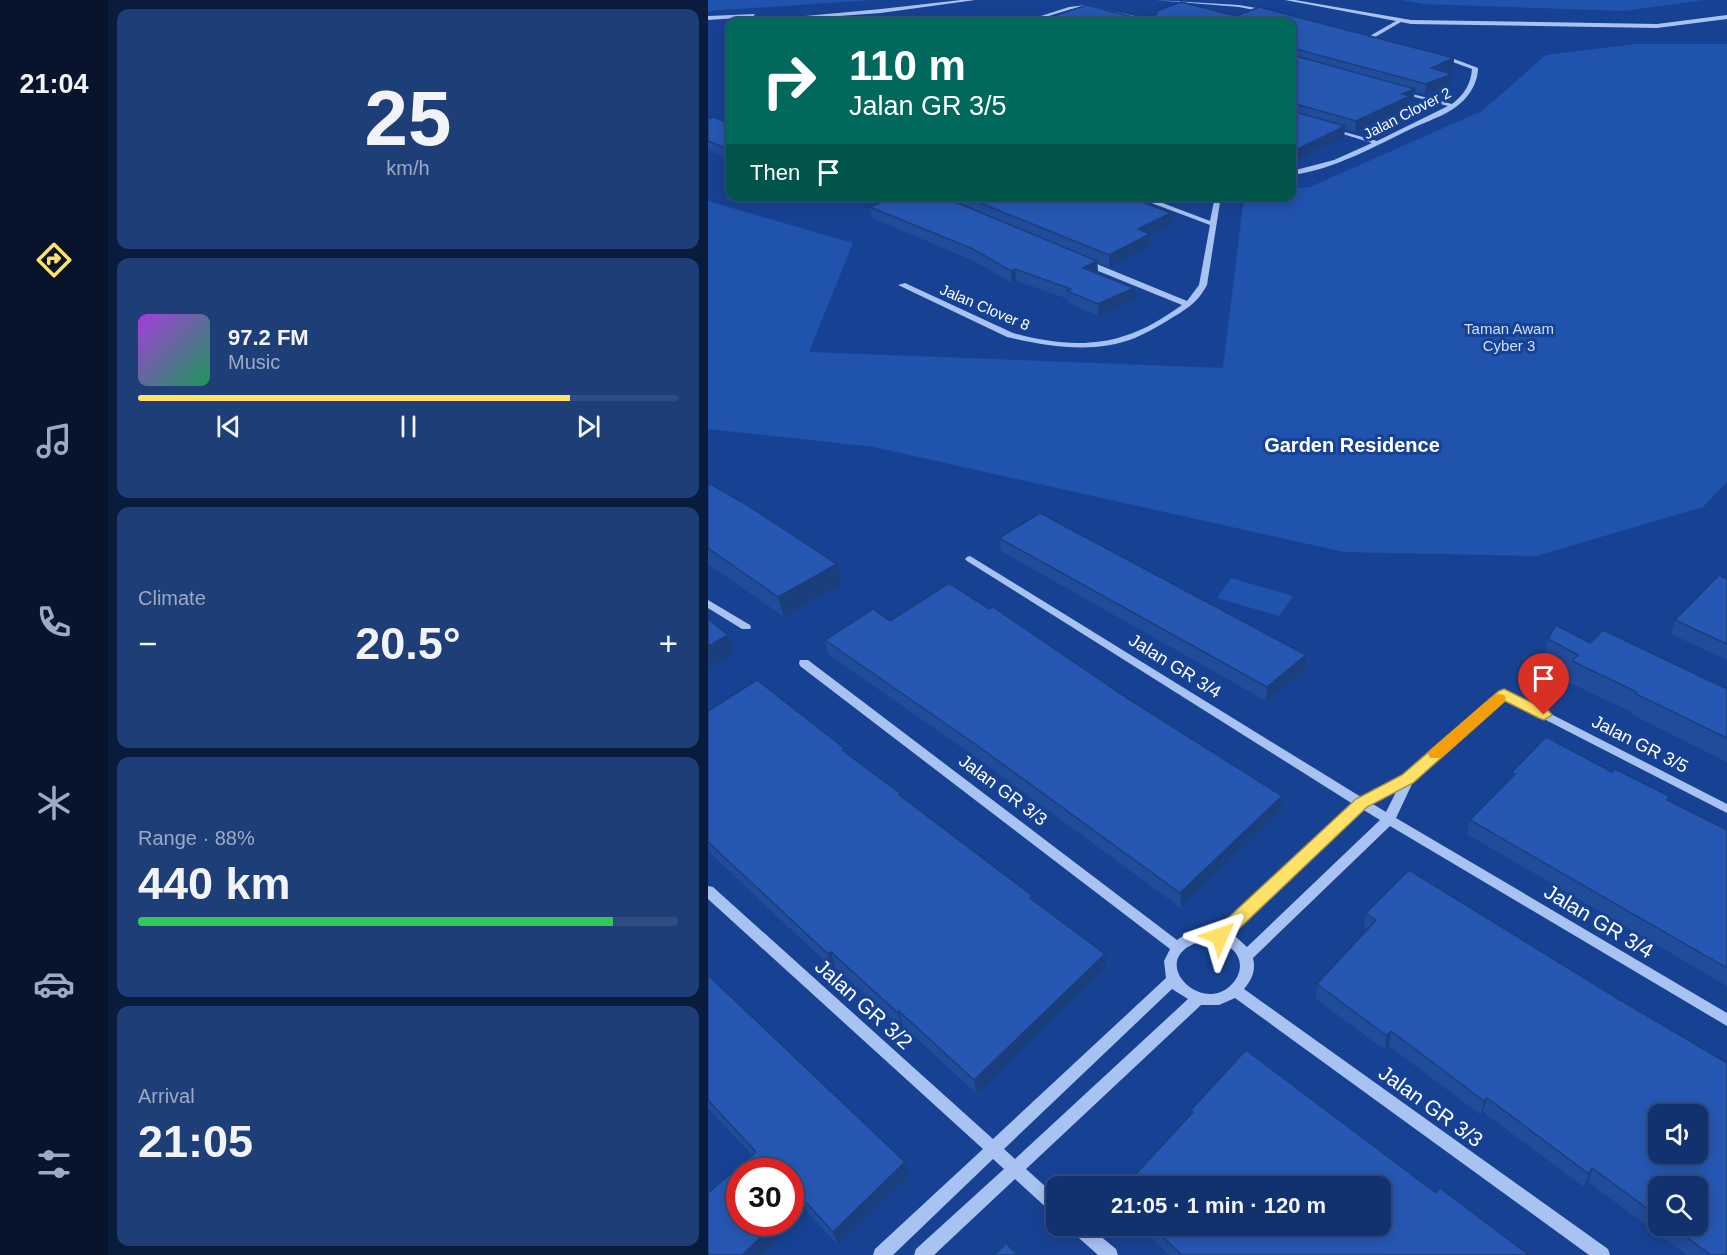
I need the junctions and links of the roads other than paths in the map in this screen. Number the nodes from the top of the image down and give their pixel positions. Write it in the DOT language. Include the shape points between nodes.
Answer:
graph roads {
  1 [pos="925,0"];
  2 [pos="973,0"];
  3 [pos="1157,0"];
  4 [pos="1213,0"];
  5 [pos="1287,0"];
  6 [pos="1227,2"];
  7 [pos="1278,13"];
  8 [pos="1727,17"];
  9 [pos="708,18"];
  10 [pos="793,18"];
  11 [pos="1038,18"];
  12 [pos="1136,18"];
  13 [pos="1399,21"];
  14 [pos="726,23"];
  15 [pos="708,25"];
  16 [pos="1360,35"];
  17 [pos="1370,38"];
  18 [pos="1381,41"];
  19 [pos="1436,55"];
  20 [pos="1395,90"];
  21 [pos="1453,106"];
  22 [pos="1324,126"];
  23 [pos="1377,143"];
  24 [pos="1296,171"];
  25 [pos="1150,201"];
  26 [pos="1217,201"];
  27 [pos="1213,224"];
  28 [pos="1078,260"];
  29 [pos="903,285"];
  30 [pos="1189,305"];
  31 [pos="970,559"];
  32 [pos="708,603"];
  33 [pos="746,627"];
  34 [pos="804,663"];
  35 [pos="1408,779"];
  36 [pos="1361,803"];
  37 [pos="1727,809"];
  38 [pos="1389,819"];
  39 [pos="708,891"];
  40 [pos="1220,936"];
  41 [pos="1178,948"];
  42 [pos="1246,956"];
  43 [pos="1173,980"];
  44 [pos="1236,991"];
  45 [pos="1199,998"];
  46 [pos="1727,1020"];
  47 [pos="992,1149"];
  48 [pos="1015,1169"];
  49 [pos="1046,1197"];
  50 [pos="1088,1236"];
  51 [pos="880,1255"];
  52 [pos="922,1255"];
  53 [pos="1110,1255"];
  54 [pos="1602,1255"];
  1 -- 9 [label="street"];
  2 -- 10 [label="street"];
  3 -- 6 [label="street"];
  4 -- 6 [label="street"];
  5 -- 13 [label="street"];
  6 -- 7 [label="street"];
  8 -- 13 [label="street" via="1657,26"];
  11 -- 12 [label="street" via="1087,6"];
  13 -- 17 [label="street"];
  14 -- 15 [label="street"];
  16 -- 17 [label="street"];
  17 -- 18 [label="street"];
  19 -- 21 [label="street, Jalan Clover 2" via="1475,68 1470,87"];
  20 -- 21 [label="street"];
  21 -- 23 [label="street, Jalan Clover 2"];
  22 -- 23 [label="street"];
  23 -- 24 [label="street, Jalan Clover 2" via="1317,168"];
  25 -- 27 [label="street"];
  26 -- 27 [label="street, Jalan Clover 8"];
  27 -- 30 [label="street, Jalan Clover 8" via="1203,285"];
  28 -- 30 [label="street"];
  29 -- 30 [label="street, Jalan Clover 8" via="1010,335 1042,343 1120,340 1141,333"];
  31 -- 36 [label="street, Jalan GR 3/4"];
  32 -- 33 [label="street"];
  34 -- 41 [label="street, Jalan GR 3/3"];
  35 -- 36 [label="street"];
  35 -- 37 [label="street, Jalan GR 3/5" via="1504,694"];
  35 -- 38 [label="street"];
  36 -- 38 [label="street, Jalan GR 3/4"];
  36 -- 40 [label="street"];
  38 -- 42 [label="street"];
  38 -- 46 [label="street, Jalan GR 3/4"];
  39 -- 47 [label="street, Jalan GR 3/2"];
  40 -- 41 [label="street" via="1193,937"];
  40 -- 42 [label="street" via="1236,944"];
  41 -- 43 [label="street" via="1170,964"];
  42 -- 44 [label="street" via="1248,974"];
  43 -- 45 [label="street"];
  43 -- 47 [label="street"];
  44 -- 45 [label="street" via="1221,998"];
  44 -- 54 [label="street, Jalan GR 3/3"];
  45 -- 48 [label="street"];
  47 -- 48 [label="street, Jalan GR 3/2"];
  47 -- 51 [label="street"];
  48 -- 49 [label="street"];
  48 -- 52 [label="street"];
  50 -- 53 [label="street"];
}
